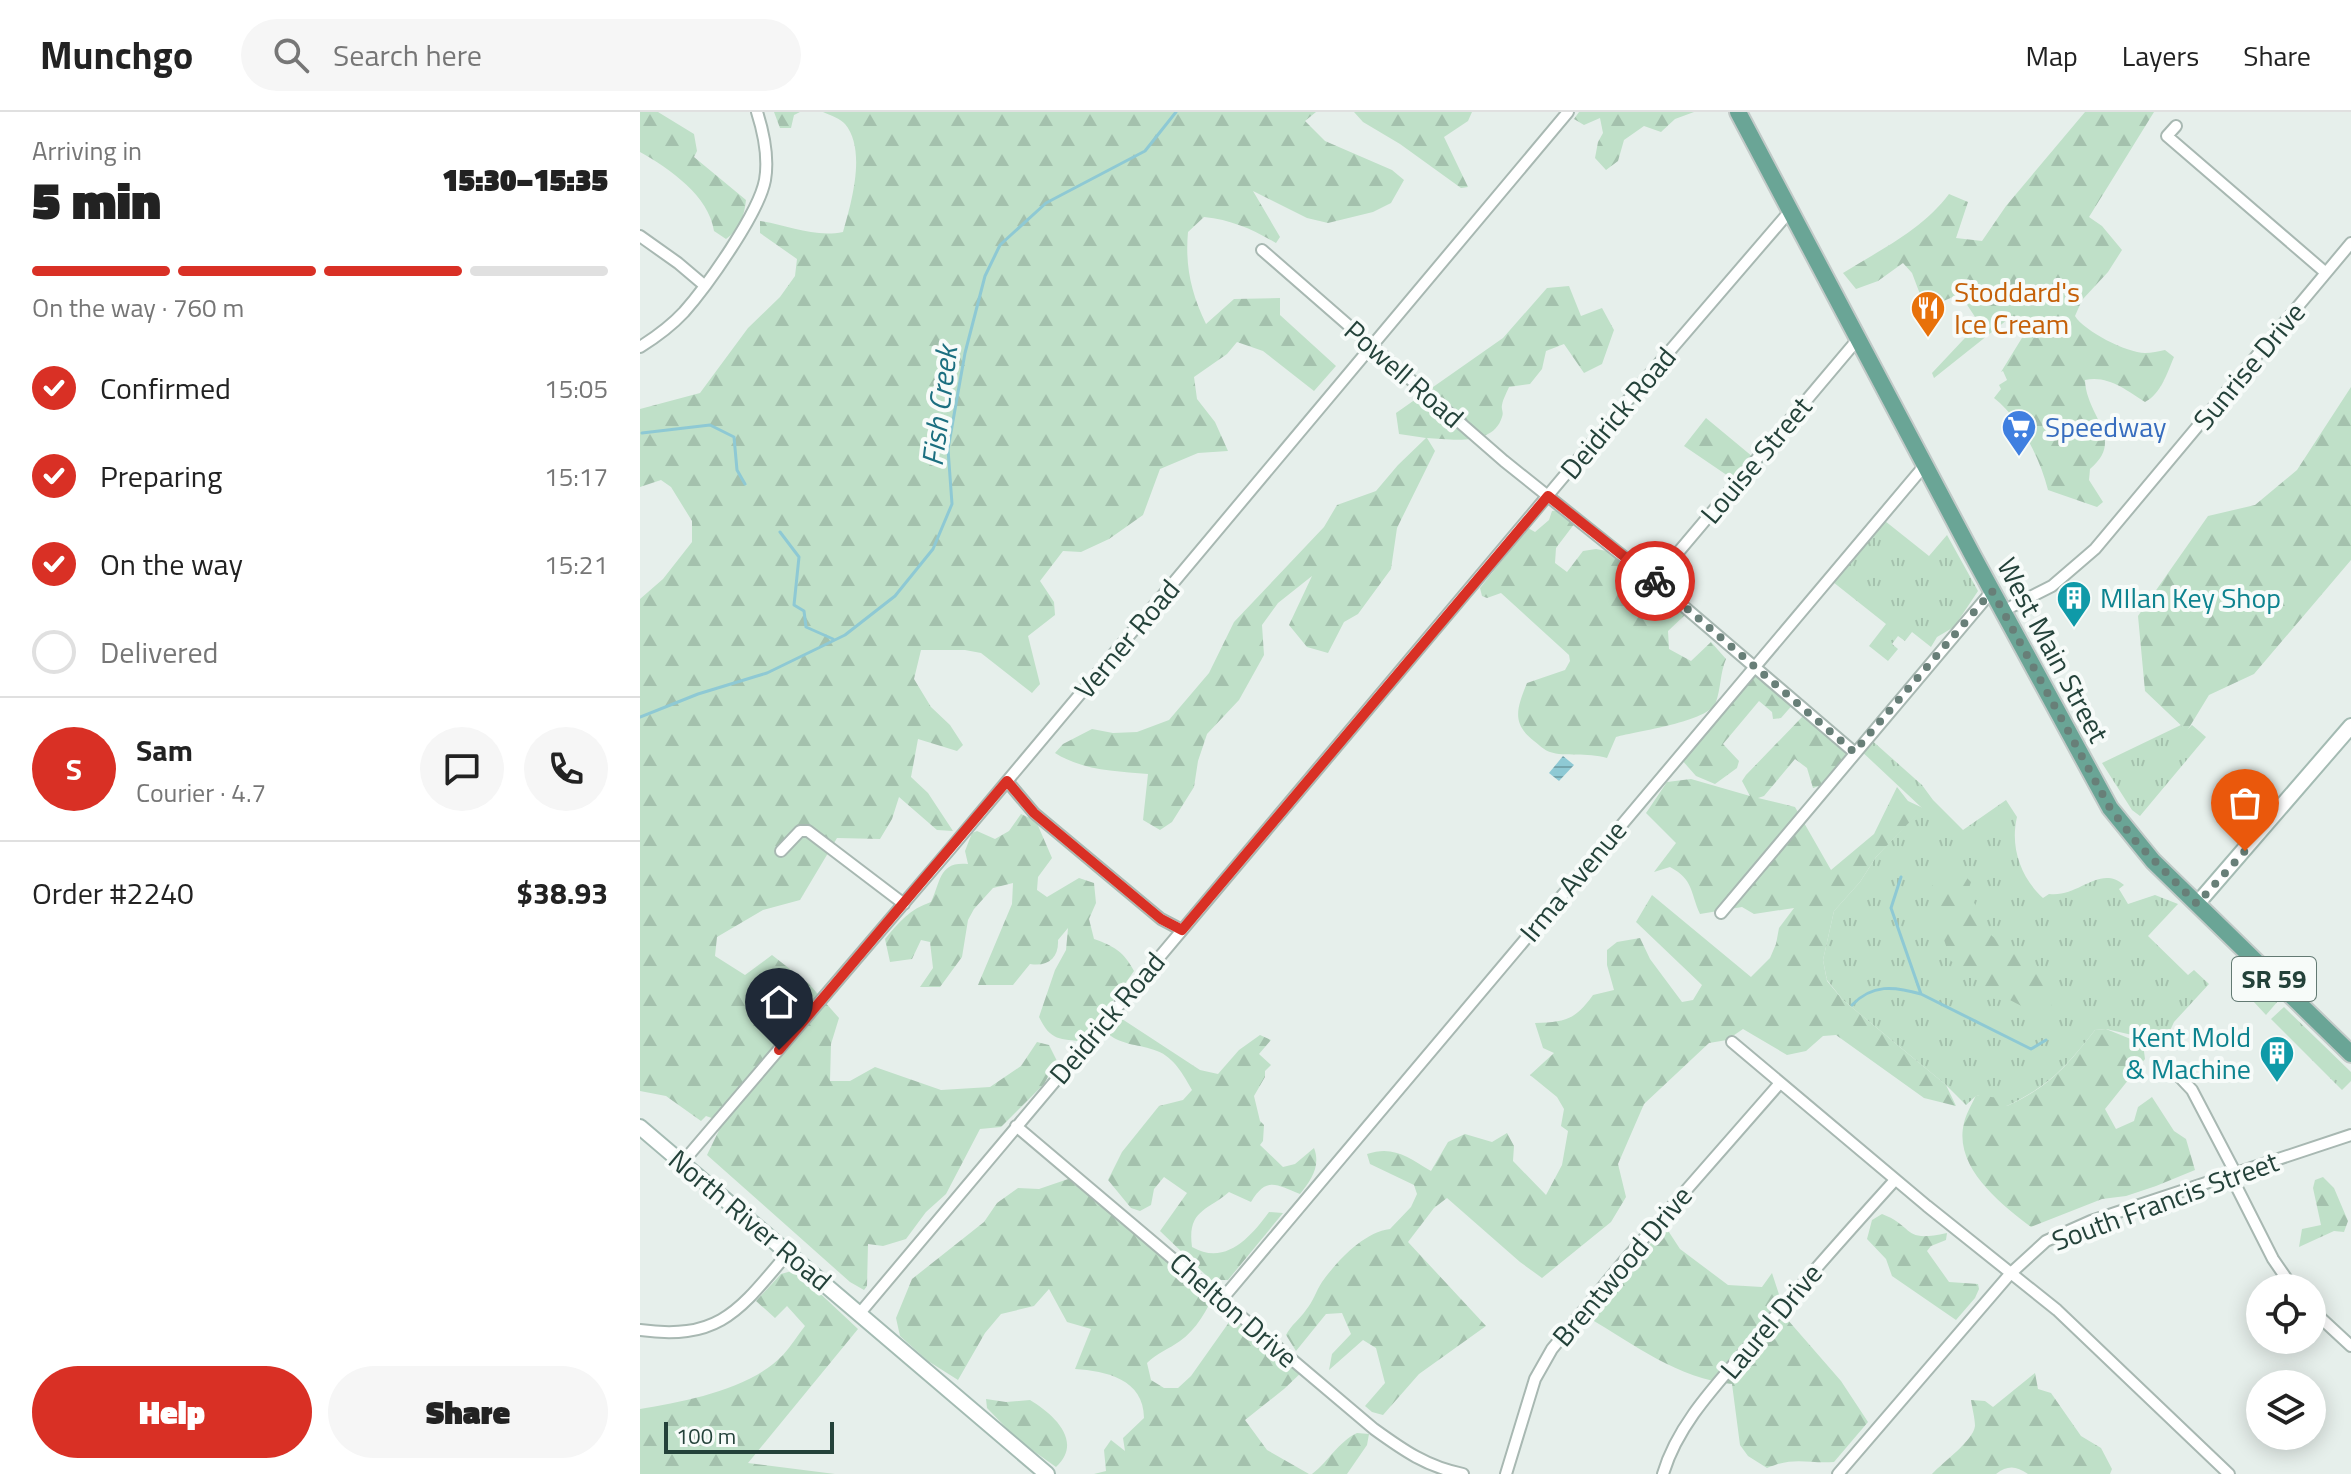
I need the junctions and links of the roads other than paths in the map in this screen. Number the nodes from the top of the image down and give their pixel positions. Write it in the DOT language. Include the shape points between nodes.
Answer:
graph roads {
  1 [pos="757,112"];
  2 [pos="1568,112"];
  3 [pos="1738,112"];
  4 [pos="2176,126"];
  5 [pos="1790,211"];
  6 [pos="640,236"];
  7 [pos="2351,243"];
  8 [pos="1262,250"];
  9 [pos="2326,273"];
  10 [pos="704,285"];
  11 [pos="1858,339"];
  12 [pos="1373,346"];
  13 [pos="640,347"];
  14 [pos="1925,465"];
  15 [pos="1548,496"];
  16 [pos="1654,581"];
  17 [pos="1992,591"];
  18 [pos="2003,611"];
  19 [pos="1754,667"];
  20 [pos="2351,726"];
  21 [pos="1854,752"];
  22 [pos="1007,781"];
  23 [pos="781,851"];
  24 [pos="904,904"];
  25 [pos="2197,904"];
  26 [pos="1721,913"];
  27 [pos="1182,930"];
  28 [pos="1732,1042"];
  29 [pos="2351,1054"];
  30 [pos="2175,1072"];
  31 [pos="1780,1083"];
  32 [pos="1016,1126"];
  33 [pos="640,1127"];
  34 [pos="2351,1135"];
  35 [pos="682,1163"];
  36 [pos="2233,1175"];
  37 [pos="1895,1180"];
  38 [pos="788,1253"];
  39 [pos="2010,1274"];
  40 [pos="2283,1274"];
  41 [pos="1223,1298"];
  42 [pos="860,1313"];
  43 [pos="2326,1323"];
  44 [pos="640,1330"];
  45 [pos="2351,1346"];
  46 [pos="1047,1474"];
  47 [pos="1463,1474"];
  48 [pos="1506,1474"];
  49 [pos="1663,1474"];
  50 [pos="1838,1474"];
  51 [pos="2229,1474"];
  1 -- 10 [label="street" via="767,161 762,191"];
  2 -- 12 [label="street, Verner Road"];
  3 -- 5 [label="main road, SR 59"];
  4 -- 9 [label="street" via="2167,136"];
  5 -- 11 [label="main road, West Main Street / SR 59"];
  5 -- 15 [label="street, Deidrick Road"];
  6 -- 10 [label="street"];
  7 -- 9 [label="street, Sunrise Drive"];
  8 -- 12 [label="street, Powell Road"];
  9 -- 18 [label="street, Sunrise Drive" via="2095,549 2052,586"];
  10 -- 13 [label="street" via="684,312"];
  11 -- 14 [label="main road, West Main Street / SR 59"];
  11 -- 16 [label="street, Louise Street"];
  12 -- 15 [label="street, Powell Road"];
  12 -- 22 [label="street, Verner Road"];
  14 -- 17 [label="main road, West Main Street / SR 59"];
  14 -- 19 [label="street, Irma Avenue"];
  15 -- 16 [label="street, Powell Road"];
  15 -- 27 [label="street, Deidrick Road"];
  16 -- 19 [label="street, Powell Road"];
  17 -- 18 [label="main road, West Main Street / SR 59"];
  17 -- 21 [label="street"];
  18 -- 25 [label="main road, West Main Street / SR 59" via="2110,808"];
  19 -- 21 [label="street, Powell Road"];
  19 -- 41 [label="street, Irma Avenue"];
  20 -- 25 [label="street"];
  21 -- 26 [label="street"];
  22 -- 24 [label="street, Verner Road"];
  22 -- 27 [label="street" via="1034,813 1161,919"];
  23 -- 24 [label="street" via="800,831 808,831"];
  24 -- 35 [label="street, Verner Road"];
  25 -- 29 [label="main road, West Main Street / SR 59"];
  27 -- 32 [label="street, Deidrick Road"];
  28 -- 31 [label="street"];
  30 -- 36 [label="street" via="2192,1090"];
  31 -- 37 [label="street"];
  31 -- 48 [label="street, Brentwood Drive" via="1552,1349 1528,1398"];
  32 -- 41 [label="street, Chelton Drive"];
  32 -- 42 [label="street, Deidrick Road"];
  33 -- 35 [label="street, North River Road"];
  34 -- 36 [label="street, South Francis Street"];
  35 -- 38 [label="street, North River Road"];
  36 -- 39 [label="street, South Francis Street" via="2065,1231 2038,1247"];
  36 -- 40 [label="street"];
  37 -- 39 [label="street"];
  37 -- 49 [label="street, Laurel Drive" via="1701,1404 1672,1449"];
  38 -- 42 [label="street, North River Road"];
  38 -- 44 [label="street" via="750,1298 720,1321 675,1334"];
  39 -- 50 [label="street, South Francis Street"];
  39 -- 51 [label="street" via="2085,1335"];
  41 -- 47 [label="street, Chelton Drive" via="1409,1455"];
  42 -- 46 [label="street, North River Road"];
  43 -- 45 [label="street"];
}
